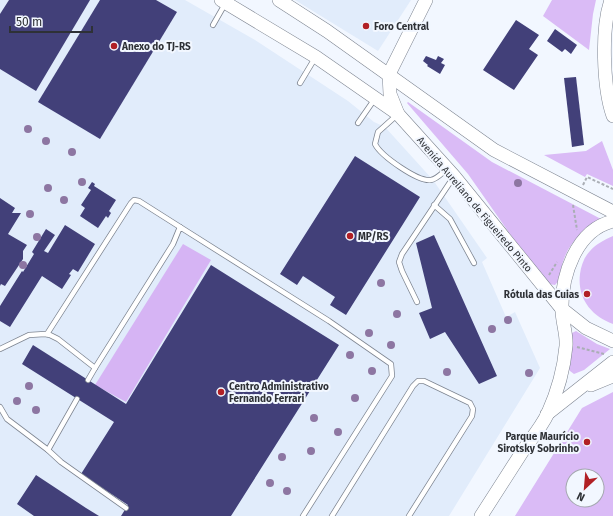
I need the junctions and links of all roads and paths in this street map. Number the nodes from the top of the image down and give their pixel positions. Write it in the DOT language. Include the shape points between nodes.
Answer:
graph roads {
  1 [pos="279,0"];
  2 [pos="426,0"];
  3 [pos="611,0"];
  4 [pos="224,1"];
  5 [pos="213,25"];
  6 [pos="316,57"];
  7 [pos="388,74"];
  8 [pos="300,84"];
  9 [pos="376,98"];
  10 [pos="398,114"];
  11 [pos="613,116"];
  12 [pos="358,123"];
  13 [pos="451,172"];
  14 [pos="613,189"];
  15 [pos="578,194"];
  16 [pos="434,205"];
  17 [pos="613,212"];
  18 [pos="613,222"];
  19 [pos="180,227"];
  20 [pos="574,235"];
  21 [pos="558,261"];
  22 [pos="474,263"];
  23 [pos="542,286"];
  24 [pos="417,302"];
  25 [pos="562,309"];
  26 [pos="47,334"];
  27 [pos="613,341"];
  28 [pos="566,345"];
  29 [pos="0,349"];
  30 [pos="611,358"];
  31 [pos="95,368"];
  32 [pos="613,376"];
  33 [pos="88,380"];
  34 [pos="576,391"];
  35 [pos="77,399"];
  36 [pos="0,407"];
  37 [pos="547,414"];
  38 [pos="48,450"];
  39 [pos="126,508"];
  40 [pos="303,516"];
  41 [pos="332,516"];
  42 [pos="409,516"];
  43 [pos="481,516"];
  1 -- 7 [label="main road"];
  2 -- 7 [label="main road"];
  3 -- 11 [label="main road" via="605,33"];
  4 -- 5 [label="lane"];
  4 -- 6 [label="main road, Avenida Aureliano de Figueiredo Pinto"];
  6 -- 8 [label="lane"];
  6 -- 9 [label="main road, Avenida Aureliano de Figueiredo Pinto"];
  7 -- 10 [label="main road" via="390,94"];
  7 -- 15 [label="main road" via="494,150"];
  9 -- 10 [label="main road, Avenida Aureliano de Figueiredo Pinto"];
  9 -- 12 [label="lane"];
  10 -- 13 [label="main road, Avenida Aureliano de Figueiredo Pinto"];
  10 -- 13 [label="lane" via="378,132 375,144 378,151 415,177 424,180 433,180"];
  13 -- 16 [label="lane"];
  13 -- 23 [label="main road, Avenida Aureliano de Figueiredo Pinto"];
  14 -- 15 [label="path" via="587,177"];
  15 -- 17 [label="main road"];
  15 -- 20 [label="path" via="573,204 578,229"];
  16 -- 22 [label="lane" via="450,219"];
  16 -- 24 [label="lane" via="399,262"];
  18 -- 25 [label="main road" via="591,233 578,247 570,261 565,279"];
  19 -- 26 [label="lane" via="139,201 134,200 130,203"];
  19 -- 31 [label="lane" via="173,244"];
  19 -- 40 [label="lane" via="329,321 391,364 392,376"];
  21 -- 23 [label="path"];
  23 -- 25 [label="main road, Avenida Aureliano de Figueiredo Pinto"];
  25 -- 27 [label="main road, Avenida Aureliano de Figueiredo Pinto" via="586,328"];
  25 -- 28 [label="main road"];
  26 -- 29 [label="lane" via="28,335"];
  26 -- 31 [label="lane"];
  28 -- 30 [label="path"];
  28 -- 37 [label="main road" via="560,380"];
  30 -- 34 [label="main road"];
  31 -- 33 [label="lane"];
  32 -- 34 [label="main road"];
  34 -- 37 [label="main road"];
  35 -- 38 [label="lane"];
  36 -- 38 [label="lane" via="7,419"];
  37 -- 43 [label="main road"];
  38 -- 39 [label="lane" via="60,462"];
  41 -- 42 [label="lane" via="413,386 418,381 424,381 470,403 473,409 472,416"];
}
